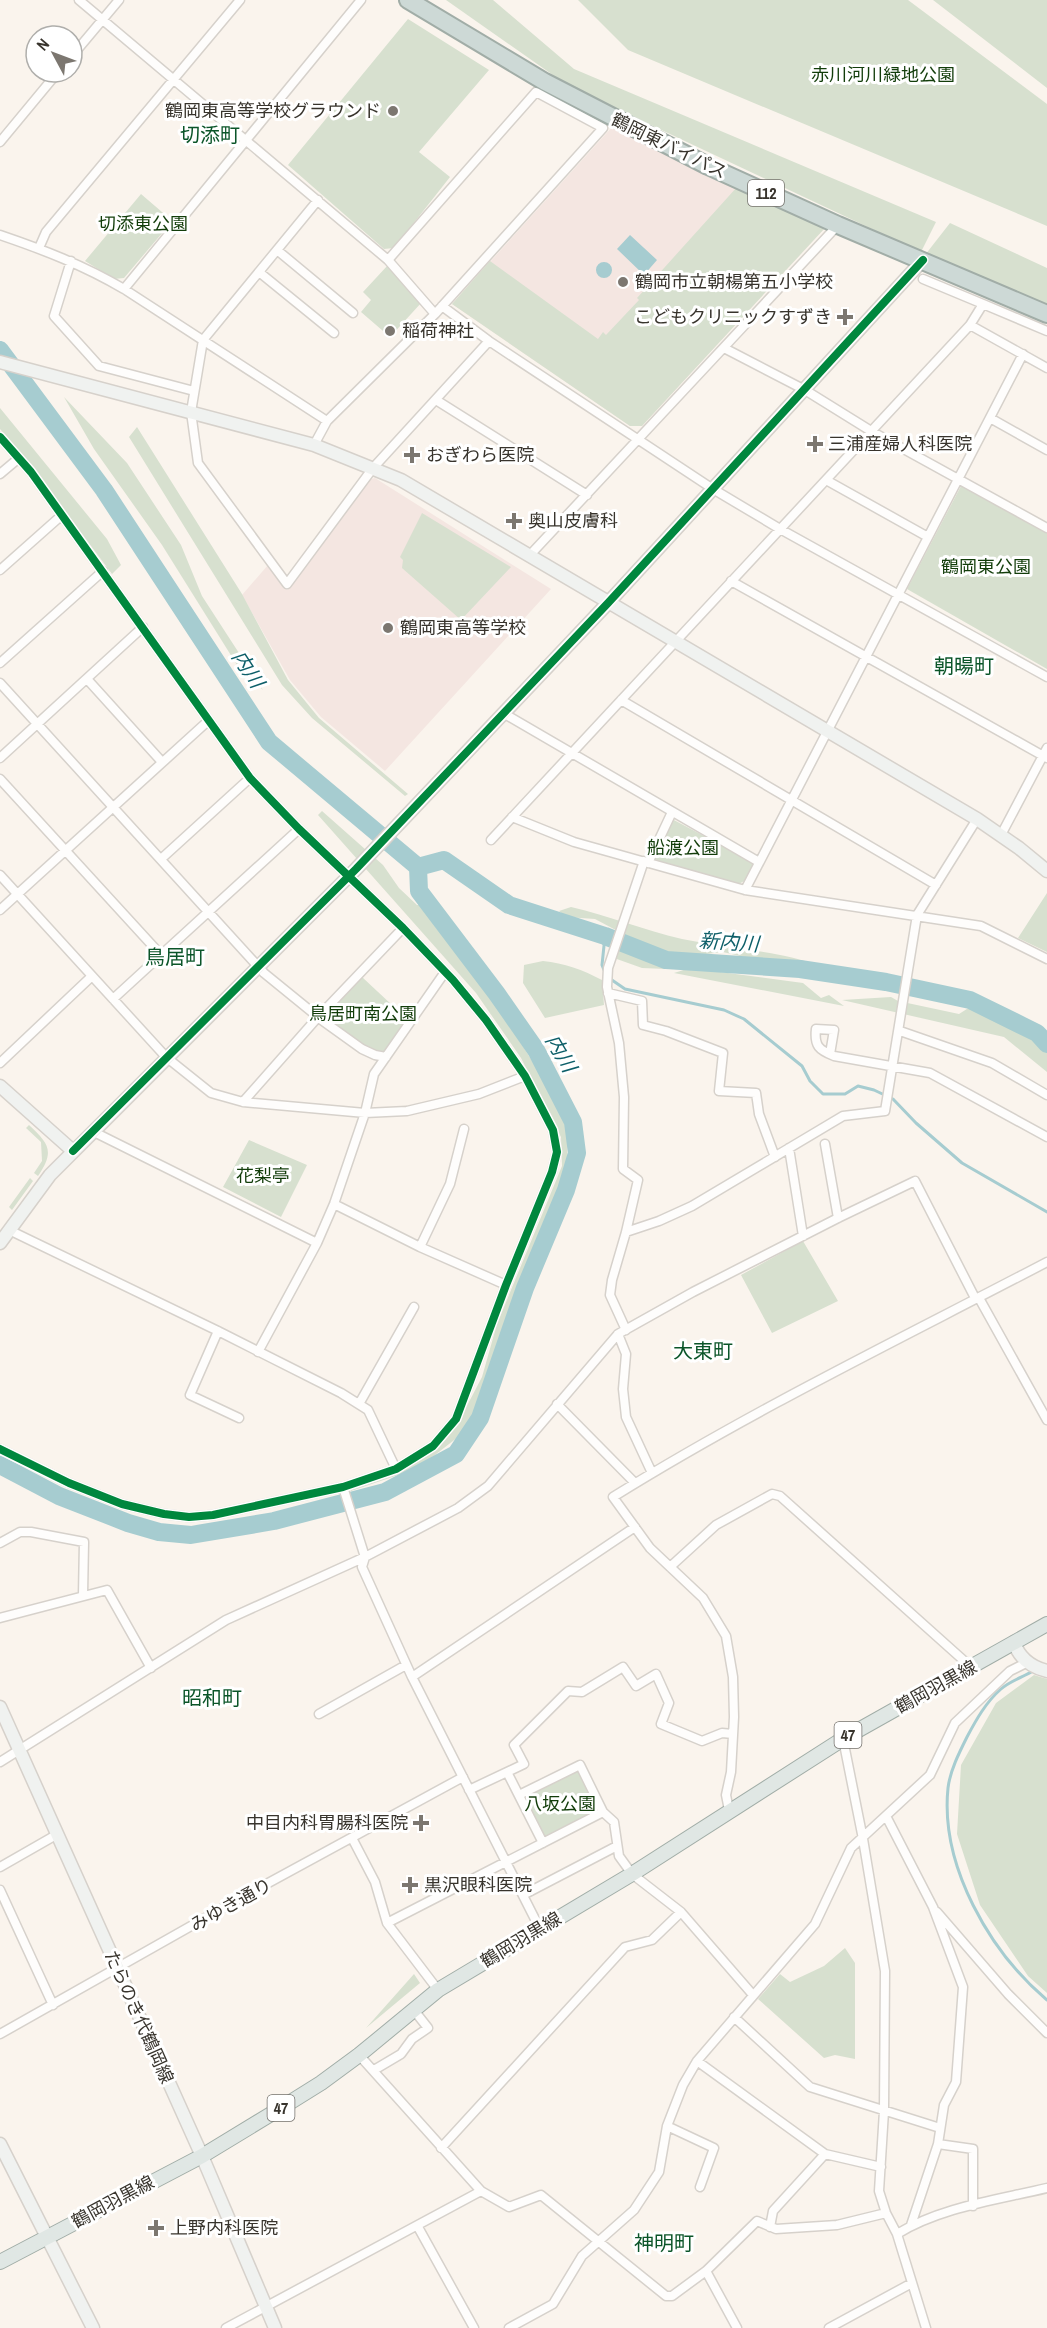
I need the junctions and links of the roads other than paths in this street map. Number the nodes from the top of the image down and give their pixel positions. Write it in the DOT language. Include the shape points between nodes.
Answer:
graph roads {
  1 [pos="79,0"];
  2 [pos="119,0"];
  3 [pos="240,0"];
  4 [pos="361,0"];
  5 [pos="408,0"];
  6 [pos="428,0"];
  7 [pos="103,19"];
  8 [pos="84,42"];
  9 [pos="495,52"];
  10 [pos="174,79"];
  11 [pos="48,84"];
  12 [pos="247,139"];
  13 [pos="0,142"];
  14 [pos="318,201"];
  15 [pos="838,225"];
  16 [pos="0,235"];
  17 [pos="39,248"];
  18 [pos="277,250"];
  19 [pos="923,260"];
  20 [pos="71,261"];
  21 [pos="388,261"];
  22 [pos="259,272"];
  23 [pos="923,279"];
  24 [pos="124,289"];
  25 [pos="983,304"];
  26 [pos="442,306"];
  27 [pos="353,313"];
  28 [pos="435,314"];
  29 [pos="1047,314"];
  30 [pos="970,325"];
  31 [pos="1047,332"];
  32 [pos="334,333"];
  33 [pos="202,340"];
  34 [pos="489,341"];
  35 [pos="724,348"];
  36 [pos="1023,354"];
  37 [pos="0,362"];
  38 [pos="1047,368"];
  39 [pos="805,390"];
  40 [pos="194,391"];
  41 [pos="436,400"];
  42 [pos="191,412"];
  43 [pos="990,418"];
  44 [pos="327,421"];
  45 [pos="871,430"];
  46 [pos="0,436"];
  47 [pos="639,439"];
  48 [pos="314,445"];
  49 [pos="1047,450"];
  50 [pos="19,458"];
  51 [pos="373,468"];
  52 [pos="0,474"];
  53 [pos="959,479"];
  54 [pos="825,480"];
  55 [pos="713,489"];
  56 [pos="587,495"];
  57 [pos="62,515"];
  58 [pos="1047,528"];
  59 [pos="780,529"];
  60 [pos="928,537"];
  61 [pos="529,556"];
  62 [pos="0,570"];
  63 [pos="103,571"];
  64 [pos="731,581"];
  65 [pos="899,594"];
  66 [pos="608,603"];
  67 [pos="143,627"];
  68 [pos="675,641"];
  69 [pos="866,657"];
  70 [pos="0,663"];
  71 [pos="1047,677"];
  72 [pos="87,679"];
  73 [pos="0,683"];
  74 [pos="621,700"];
  75 [pos="503,713"];
  76 [pos="208,721"];
  77 [pos="38,723"];
  78 [pos="828,731"];
  79 [pos="571,754"];
  80 [pos="1046,754"];
  81 [pos="0,758"];
  82 [pos="162,762"];
  83 [pos="250,778"];
  84 [pos="0,779"];
  85 [pos="791,801"];
  86 [pos="114,807"];
  87 [pos="672,812"];
  88 [pos="512,817"];
  89 [pos="977,819"];
  90 [pos="299,829"];
  91 [pos="1000,834"];
  92 [pos="491,840"];
  93 [pos="65,851"];
  94 [pos="161,859"];
  95 [pos="646,862"];
  96 [pos="759,862"];
  97 [pos="1047,871"];
  98 [pos="352,872"];
  99 [pos="0,875"];
  100 [pos="936,885"];
  101 [pos="745,890"];
  102 [pos="17,894"];
  103 [pos="0,910"];
  104 [pos="209,911"];
  105 [pos="918,915"];
  106 [pos="403,928"];
  107 [pos="161,956"];
  108 [pos="1047,960"];
  109 [pos="257,966"];
  110 [pos="445,972"];
  111 [pos="92,976"];
  112 [pos="608,993"];
  113 [pos="113,999"];
  114 [pos="318,1017"];
  115 [pos="900,1027"];
  116 [pos="831,1054"];
  117 [pos="166,1057"];
  118 [pos="386,1057"];
  119 [pos="0,1063"];
  120 [pos="893,1066"];
  121 [pos="525,1076"];
  122 [pos="0,1086"];
  123 [pos="1047,1095"];
  124 [pos="243,1102"];
  125 [pos="365,1113"];
  126 [pos="464,1130"];
  127 [pos="92,1131"];
  128 [pos="1047,1137"];
  129 [pos="825,1144"];
  130 [pos="789,1148"];
  131 [pos="73,1151"];
  132 [pos="775,1156"];
  133 [pos="334,1204"];
  134 [pos="838,1218"];
  135 [pos="9,1230"];
  136 [pos="626,1232"];
  137 [pos="803,1236"];
  138 [pos="0,1243"];
  139 [pos="317,1243"];
  140 [pos="420,1247"];
  141 [pos="1047,1262"];
  142 [pos="506,1285"];
  143 [pos="977,1298"];
  144 [pos="414,1307"];
  145 [pos="218,1331"];
  146 [pos="622,1332"];
  147 [pos="258,1352"];
  148 [pos="359,1404"];
  149 [pos="557,1404"];
  150 [pos="239,1418"];
  151 [pos="1047,1420"];
  152 [pos="0,1449"];
  153 [pos="396,1469"];
  154 [pos="652,1473"];
  155 [pos="635,1483"];
  156 [pos="343,1487"];
  157 [pos="635,1527"];
  158 [pos="0,1543"];
  159 [pos="365,1557"];
  160 [pos="670,1567"];
  161 [pos="83,1595"];
  162 [pos="0,1618"];
  163 [pos="1047,1624"];
  164 [pos="1014,1642"];
  165 [pos="1028,1662"];
  166 [pos="406,1665"];
  167 [pos="151,1668"];
  168 [pos="971,1668"];
  169 [pos="1047,1671"];
  170 [pos="412,1677"];
  171 [pos="0,1707"];
  172 [pos="319,1714"];
  173 [pos="733,1734"];
  174 [pos="843,1739"];
  175 [pos="18,1750"];
  176 [pos="0,1762"];
  177 [pos="507,1772"];
  178 [pos="463,1777"];
  179 [pos="469,1790"];
  180 [pos="519,1795"];
  181 [pos="729,1810"];
  182 [pos="603,1812"];
  183 [pos="886,1816"];
  184 [pos="56,1835"];
  185 [pos="352,1838"];
  186 [pos="863,1839"];
  187 [pos="543,1843"];
  188 [pos="617,1846"];
  189 [pos="506,1862"];
  190 [pos="0,1867"];
  191 [pos="632,1874"];
  192 [pos="0,1890"];
  193 [pos="523,1895"];
  194 [pos="933,1907"];
  195 [pos="681,1912"];
  196 [pos="387,1923"];
  197 [pos="540,1929"];
  198 [pos="117,1970"];
  199 [pos="438,1990"];
  200 [pos="753,1995"];
  201 [pos="52,2006"];
  202 [pos="413,2009"];
  203 [pos="734,2017"];
  204 [pos="1047,2033"];
  205 [pos="0,2034"];
  206 [pos="359,2055"];
  207 [pos="697,2061"];
  208 [pos="374,2070"];
  209 [pos="884,2111"];
  210 [pos="667,2126"];
  211 [pos="940,2128"];
  212 [pos="0,2144"];
  213 [pos="938,2144"];
  214 [pos="441,2148"];
  215 [pos="825,2154"];
  216 [pos="202,2156"];
  217 [pos="881,2167"];
  218 [pos="700,2187"];
  219 [pos="1047,2188"];
  220 [pos="481,2191"];
  221 [pos="973,2206"];
  222 [pos="885,2213"];
  223 [pos="911,2225"];
  224 [pos="418,2227"];
  225 [pos="770,2227"];
  226 [pos="897,2234"];
  227 [pos="46,2238"];
  228 [pos="599,2241"];
  229 [pos="0,2262"];
  230 [pos="706,2271"];
  231 [pos="912,2283"];
  232 [pos="266,2308"];
  233 [pos="93,2328"];
  234 [pos="226,2328"];
  235 [pos="275,2328"];
  236 [pos="474,2328"];
  237 [pos="509,2328"];
  238 [pos="737,2328"];
  239 [pos="829,2328"];
  240 [pos="926,2328"];
  1 -- 7 [label="street"];
  2 -- 7 [label="street"];
  3 -- 10 [label="street"];
  4 -- 12 [label="street"];
  5 -- 9 [label="highway, 鶴岡東バイパス / 112"];
  6 -- 9 [label="highway, 鶴岡東バイパス / 112"];
  7 -- 8 [label="street"];
  7 -- 10 [label="street"];
  9 -- 15 [label="highway, 鶴岡東バイパス / 112" via="614,119"];
  10 -- 12 [label="street"];
  10 -- 17 [label="street" via="46,232"];
  11 -- 13 [label="street"];
  12 -- 14 [label="street"];
  12 -- 24 [label="street"];
  14 -- 18 [label="street"];
  14 -- 21 [label="street"];
  15 -- 19 [label="highway, 鶴岡東バイパス / 112"];
  15 -- 35 [label="street"];
  16 -- 17 [label="street"];
  17 -- 20 [label="street"];
  18 -- 22 [label="street"];
  18 -- 27 [label="street"];
  19 -- 29 [label="highway, 鶴岡東バイパス / 112"];
  19 -- 39 [label="street"];
  20 -- 24 [label="street"];
  20 -- 40 [label="street" via="54,316 99,366"];
  21 -- 26 [label="street" via="536,92 603,128"];
  21 -- 28 [label="street"];
  22 -- 32 [label="street"];
  22 -- 33 [label="street"];
  23 -- 25 [label="street"];
  24 -- 33 [label="street"];
  25 -- 30 [label="street"];
  25 -- 31 [label="street"];
  26 -- 28 [label="street"];
  26 -- 34 [label="street"];
  28 -- 44 [label="street"];
  30 -- 36 [label="street"];
  30 -- 45 [label="street"];
  33 -- 40 [label="street"];
  33 -- 44 [label="street"];
  34 -- 41 [label="street"];
  34 -- 47 [label="street"];
  35 -- 39 [label="street"];
  35 -- 47 [label="street"];
  36 -- 38 [label="street"];
  36 -- 43 [label="street"];
  37 -- 42 [label="street"];
  39 -- 45 [label="street"];
  39 -- 55 [label="street"];
  40 -- 42 [label="street"];
  41 -- 51 [label="street"];
  41 -- 56 [label="street"];
  42 -- 48 [label="street"];
  42 -- 51 [label="street" via="198,463 287,584"];
  43 -- 49 [label="street"];
  43 -- 53 [label="street"];
  44 -- 48 [label="street"];
  45 -- 53 [label="street"];
  45 -- 54 [label="street"];
  46 -- 50 [label="street"];
  47 -- 55 [label="street"];
  47 -- 56 [label="street"];
  48 -- 51 [label="street"];
  50 -- 52 [label="street"];
  50 -- 57 [label="street"];
  51 -- 61 [label="street" via="401,480"];
  53 -- 58 [label="street"];
  53 -- 60 [label="street"];
  54 -- 59 [label="street"];
  54 -- 60 [label="street"];
  55 -- 59 [label="street"];
  55 -- 66 [label="street"];
  56 -- 61 [label="street"];
  57 -- 62 [label="street"];
  57 -- 63 [label="street"];
  59 -- 64 [label="street"];
  59 -- 65 [label="street"];
  60 -- 65 [label="street"];
  61 -- 66 [label="street"];
  63 -- 67 [label="street"];
  63 -- 70 [label="street"];
  64 -- 68 [label="street"];
  64 -- 69 [label="street"];
  65 -- 69 [label="street"];
  65 -- 71 [label="street"];
  66 -- 68 [label="street"];
  66 -- 75 [label="street"];
  67 -- 72 [label="street"];
  67 -- 76 [label="street"];
  68 -- 74 [label="street"];
  68 -- 78 [label="street"];
  69 -- 78 [label="street"];
  69 -- 80 [label="street"];
  72 -- 77 [label="street"];
  72 -- 82 [label="street"];
  73 -- 77 [label="street"];
  74 -- 79 [label="street"];
  74 -- 85 [label="street"];
  75 -- 79 [label="street"];
  75 -- 98 [label="street"];
  76 -- 82 [label="street"];
  76 -- 83 [label="street"];
  77 -- 81 [label="street"];
  77 -- 86 [label="street"];
  78 -- 85 [label="street"];
  78 -- 89 [label="street"];
  79 -- 87 [label="street"];
  79 -- 88 [label="street"];
  80 -- 91 [label="street"];
  82 -- 86 [label="street"];
  83 -- 90 [label="street"];
  83 -- 94 [label="street"];
  84 -- 93 [label="street"];
  85 -- 96 [label="street"];
  85 -- 100 [label="street"];
  86 -- 93 [label="street"];
  86 -- 94 [label="street"];
  87 -- 95 [label="street"];
  87 -- 96 [label="street"];
  88 -- 92 [label="street"];
  88 -- 95 [label="street" via="574,842"];
  89 -- 91 [label="street"];
  89 -- 100 [label="street"];
  90 -- 98 [label="street"];
  90 -- 104 [label="street"];
  91 -- 97 [label="street"];
  93 -- 102 [label="street"];
  93 -- 107 [label="street"];
  94 -- 104 [label="street"];
  95 -- 101 [label="street"];
  95 -- 112 [label="street" via="608,968"];
  96 -- 101 [label="street"];
  98 -- 106 [label="street"];
  98 -- 109 [label="street"];
  99 -- 102 [label="street"];
  100 -- 105 [label="street"];
  101 -- 105 [label="street"];
  102 -- 103 [label="street"];
  102 -- 111 [label="street"];
  104 -- 107 [label="street"];
  104 -- 109 [label="street"];
  105 -- 108 [label="street" via="981,926"];
  105 -- 115 [label="street"];
  106 -- 110 [label="street"];
  106 -- 114 [label="street"];
  107 -- 113 [label="street"];
  109 -- 114 [label="street"];
  109 -- 117 [label="street"];
  110 -- 118 [label="street"];
  110 -- 121 [label="street" via="485,1018"];
  111 -- 113 [label="street"];
  111 -- 119 [label="street"];
  112 -- 132 [label="street" via="642,1001 643,1025 723,1053 718,1090 756,1093 759,1114"];
  112 -- 136 [label="street" via="619,1043 624,1097 623,1169 638,1180"];
  113 -- 117 [label="street"];
  114 -- 118 [label="street" via="362,1049"];
  114 -- 124 [label="street"];
  115 -- 120 [label="street"];
  115 -- 123 [label="street" via="992,1063"];
  116 -- 120 [label="street"];
  117 -- 124 [label="street" via="211,1093"];
  117 -- 127 [label="street"];
  118 -- 125 [label="street" via="374,1074"];
  120 -- 128 [label="street" via="930,1073"];
  120 -- 130 [label="street" via="885,1111 843,1116"];
  121 -- 125 [label="street" via="479,1094 408,1111"];
  121 -- 142 [label="street" via="554,1130 557,1152"];
  122 -- 131 [label="street"];
  124 -- 125 [label="street"];
  125 -- 133 [label="street"];
  126 -- 140 [label="street" via="450,1184"];
  127 -- 131 [label="street"];
  127 -- 139 [label="street"];
  129 -- 134 [label="street"];
  130 -- 132 [label="street"];
  130 -- 137 [label="street"];
  131 -- 135 [label="street" via="50,1174"];
  132 -- 136 [label="street" via="692,1206"];
  133 -- 139 [label="street"];
  133 -- 140 [label="street"];
  134 -- 137 [label="street"];
  134 -- 143 [label="street" via="915,1182"];
  135 -- 138 [label="street"];
  135 -- 145 [label="street"];
  136 -- 146 [label="street" via="610,1295"];
  137 -- 146 [label="street"];
  139 -- 147 [label="street"];
  140 -- 142 [label="street"];
  141 -- 143 [label="street"];
  142 -- 153 [label="street" via="456,1419 432,1446"];
  143 -- 151 [label="street"];
  143 -- 154 [label="street" via="885,1344"];
  144 -- 148 [label="street"];
  145 -- 147 [label="street"];
  145 -- 150 [label="street" via="190,1395"];
  146 -- 149 [label="street"];
  146 -- 154 [label="street" via="626,1417"];
  147 -- 148 [label="street"];
  148 -- 153 [label="street" via="368,1410"];
  149 -- 155 [label="street"];
  149 -- 159 [label="street" via="488,1486 440,1518"];
  152 -- 156 [label="street" via="122,1504 181,1516 213,1515"];
  153 -- 156 [label="street"];
  154 -- 155 [label="street"];
  155 -- 157 [label="street" via="613,1497"];
  156 -- 159 [label="street"];
  157 -- 160 [label="street"];
  157 -- 170 [label="street"];
  158 -- 161 [label="street" via="20,1532 84,1542"];
  159 -- 166 [label="street" via="362,1567"];
  159 -- 167 [label="street" via="226,1620"];
  160 -- 168 [label="street" via="716,1525 772,1494 780,1496"];
  160 -- 173 [label="street" via="703,1598 726,1636 733,1677"];
  161 -- 162 [label="street"];
  161 -- 167 [label="street" via="107,1590"];
  163 -- 164 [label="main road, 鶴岡羽黒線 / 47"];
  164 -- 165 [label="street" via="1018,1653"];
  164 -- 168 [label="main road, 鶴岡羽黒線 / 47"];
  165 -- 169 [label="street"];
  165 -- 183 [label="street" via="1010,1671 955,1723 930,1775"];
  166 -- 170 [label="street"];
  166 -- 172 [label="street"];
  167 -- 175 [label="street"];
  168 -- 174 [label="main road, 鶴岡羽黒線 / 47"];
  170 -- 178 [label="street"];
  171 -- 175 [label="street, たらのき代鶴岡線"];
  173 -- 177 [label="street" via="722,1733 702,1741 661,1724 669,1703 656,1674 636,1686 623,1667 582,1692 568,1691 514,1745 524,1764"];
  173 -- 181 [label="street" via="726,1795"];
  174 -- 181 [label="main road, 鶴岡羽黒線 / 47"];
  174 -- 186 [label="street"];
  175 -- 176 [label="street"];
  175 -- 184 [label="street, たらのき代鶴岡線"];
  177 -- 179 [label="street"];
  177 -- 180 [label="street"];
  178 -- 179 [label="street"];
  178 -- 185 [label="street, みゆき通り"];
  179 -- 189 [label="street"];
  180 -- 182 [label="street" via="580,1765"];
  180 -- 187 [label="street"];
  181 -- 191 [label="main road, 鶴岡羽黒線 / 47"];
  182 -- 187 [label="street"];
  182 -- 188 [label="street" via="614,1822"];
  183 -- 186 [label="street"];
  183 -- 194 [label="street"];
  184 -- 190 [label="street"];
  184 -- 198 [label="street, たらのき代鶴岡線"];
  185 -- 196 [label="street" via="375,1882"];
  185 -- 198 [label="street, みゆき通り"];
  186 -- 200 [label="street" via="851,1848 815,1924"];
  186 -- 209 [label="street" via="885,1971"];
  187 -- 189 [label="street"];
  188 -- 191 [label="street"];
  188 -- 193 [label="street"];
  189 -- 193 [label="street"];
  189 -- 196 [label="street"];
  191 -- 195 [label="street"];
  191 -- 197 [label="main road, 鶴岡羽黒線 / 47"];
  192 -- 201 [label="street"];
  193 -- 197 [label="street"];
  194 -- 204 [label="street"];
  194 -- 211 [label="street" via="963,1988 956,2082 944,2105"];
  195 -- 200 [label="street"];
  195 -- 214 [label="street" via="652,1940 625,1947"];
  196 -- 199 [label="street"];
  197 -- 199 [label="main road, 鶴岡羽黒線 / 47"];
  198 -- 201 [label="street, みゆき通り"];
  198 -- 216 [label="street, たらのき代鶴岡線"];
  199 -- 202 [label="main road, 鶴岡羽黒線 / 47"];
  200 -- 203 [label="street"];
  201 -- 205 [label="street, みゆき通り"];
  202 -- 206 [label="main road, 鶴岡羽黒線 / 47"];
  202 -- 208 [label="street" via="428,2028 412,2039 401,2054"];
  203 -- 207 [label="street"];
  203 -- 209 [label="street" via="810,2087"];
  206 -- 208 [label="street"];
  206 -- 216 [label="main road, 鶴岡羽黒線 / 47" via="321,2084"];
  207 -- 210 [label="street"];
  207 -- 215 [label="street"];
  208 -- 214 [label="street"];
  209 -- 211 [label="street"];
  209 -- 217 [label="street"];
  210 -- 218 [label="street" via="714,2148"];
  210 -- 228 [label="street" via="659,2172 634,2210"];
  211 -- 213 [label="street"];
  212 -- 227 [label="street"];
  213 -- 221 [label="street" via="973,2150"];
  213 -- 223 [label="street"];
  214 -- 220 [label="street"];
  215 -- 217 [label="street"];
  215 -- 225 [label="street" via="773,2211"];
  216 -- 227 [label="main road, 鶴岡羽黒線 / 47"];
  216 -- 232 [label="street, たらのき代鶴岡線"];
  217 -- 222 [label="street" via="879,2191"];
  219 -- 221 [label="street"];
  220 -- 224 [label="street"];
  220 -- 228 [label="street" via="509,2207 541,2195"];
  221 -- 223 [label="street"];
  222 -- 225 [label="street" via="837,2225"];
  222 -- 226 [label="street"];
  223 -- 226 [label="street"];
  224 -- 232 [label="street"];
  224 -- 236 [label="street"];
  225 -- 230 [label="street" via="757,2221"];
  226 -- 231 [label="street"];
  227 -- 229 [label="main road, 鶴岡羽黒線 / 47"];
  227 -- 233 [label="street"];
  228 -- 230 [label="street" via="666,2296 672,2296"];
  228 -- 237 [label="street" via="582,2256 553,2304"];
  230 -- 238 [label="street"];
  231 -- 239 [label="street"];
  231 -- 240 [label="street"];
  232 -- 234 [label="street"];
  232 -- 235 [label="street, たらのき代鶴岡線"];
}
